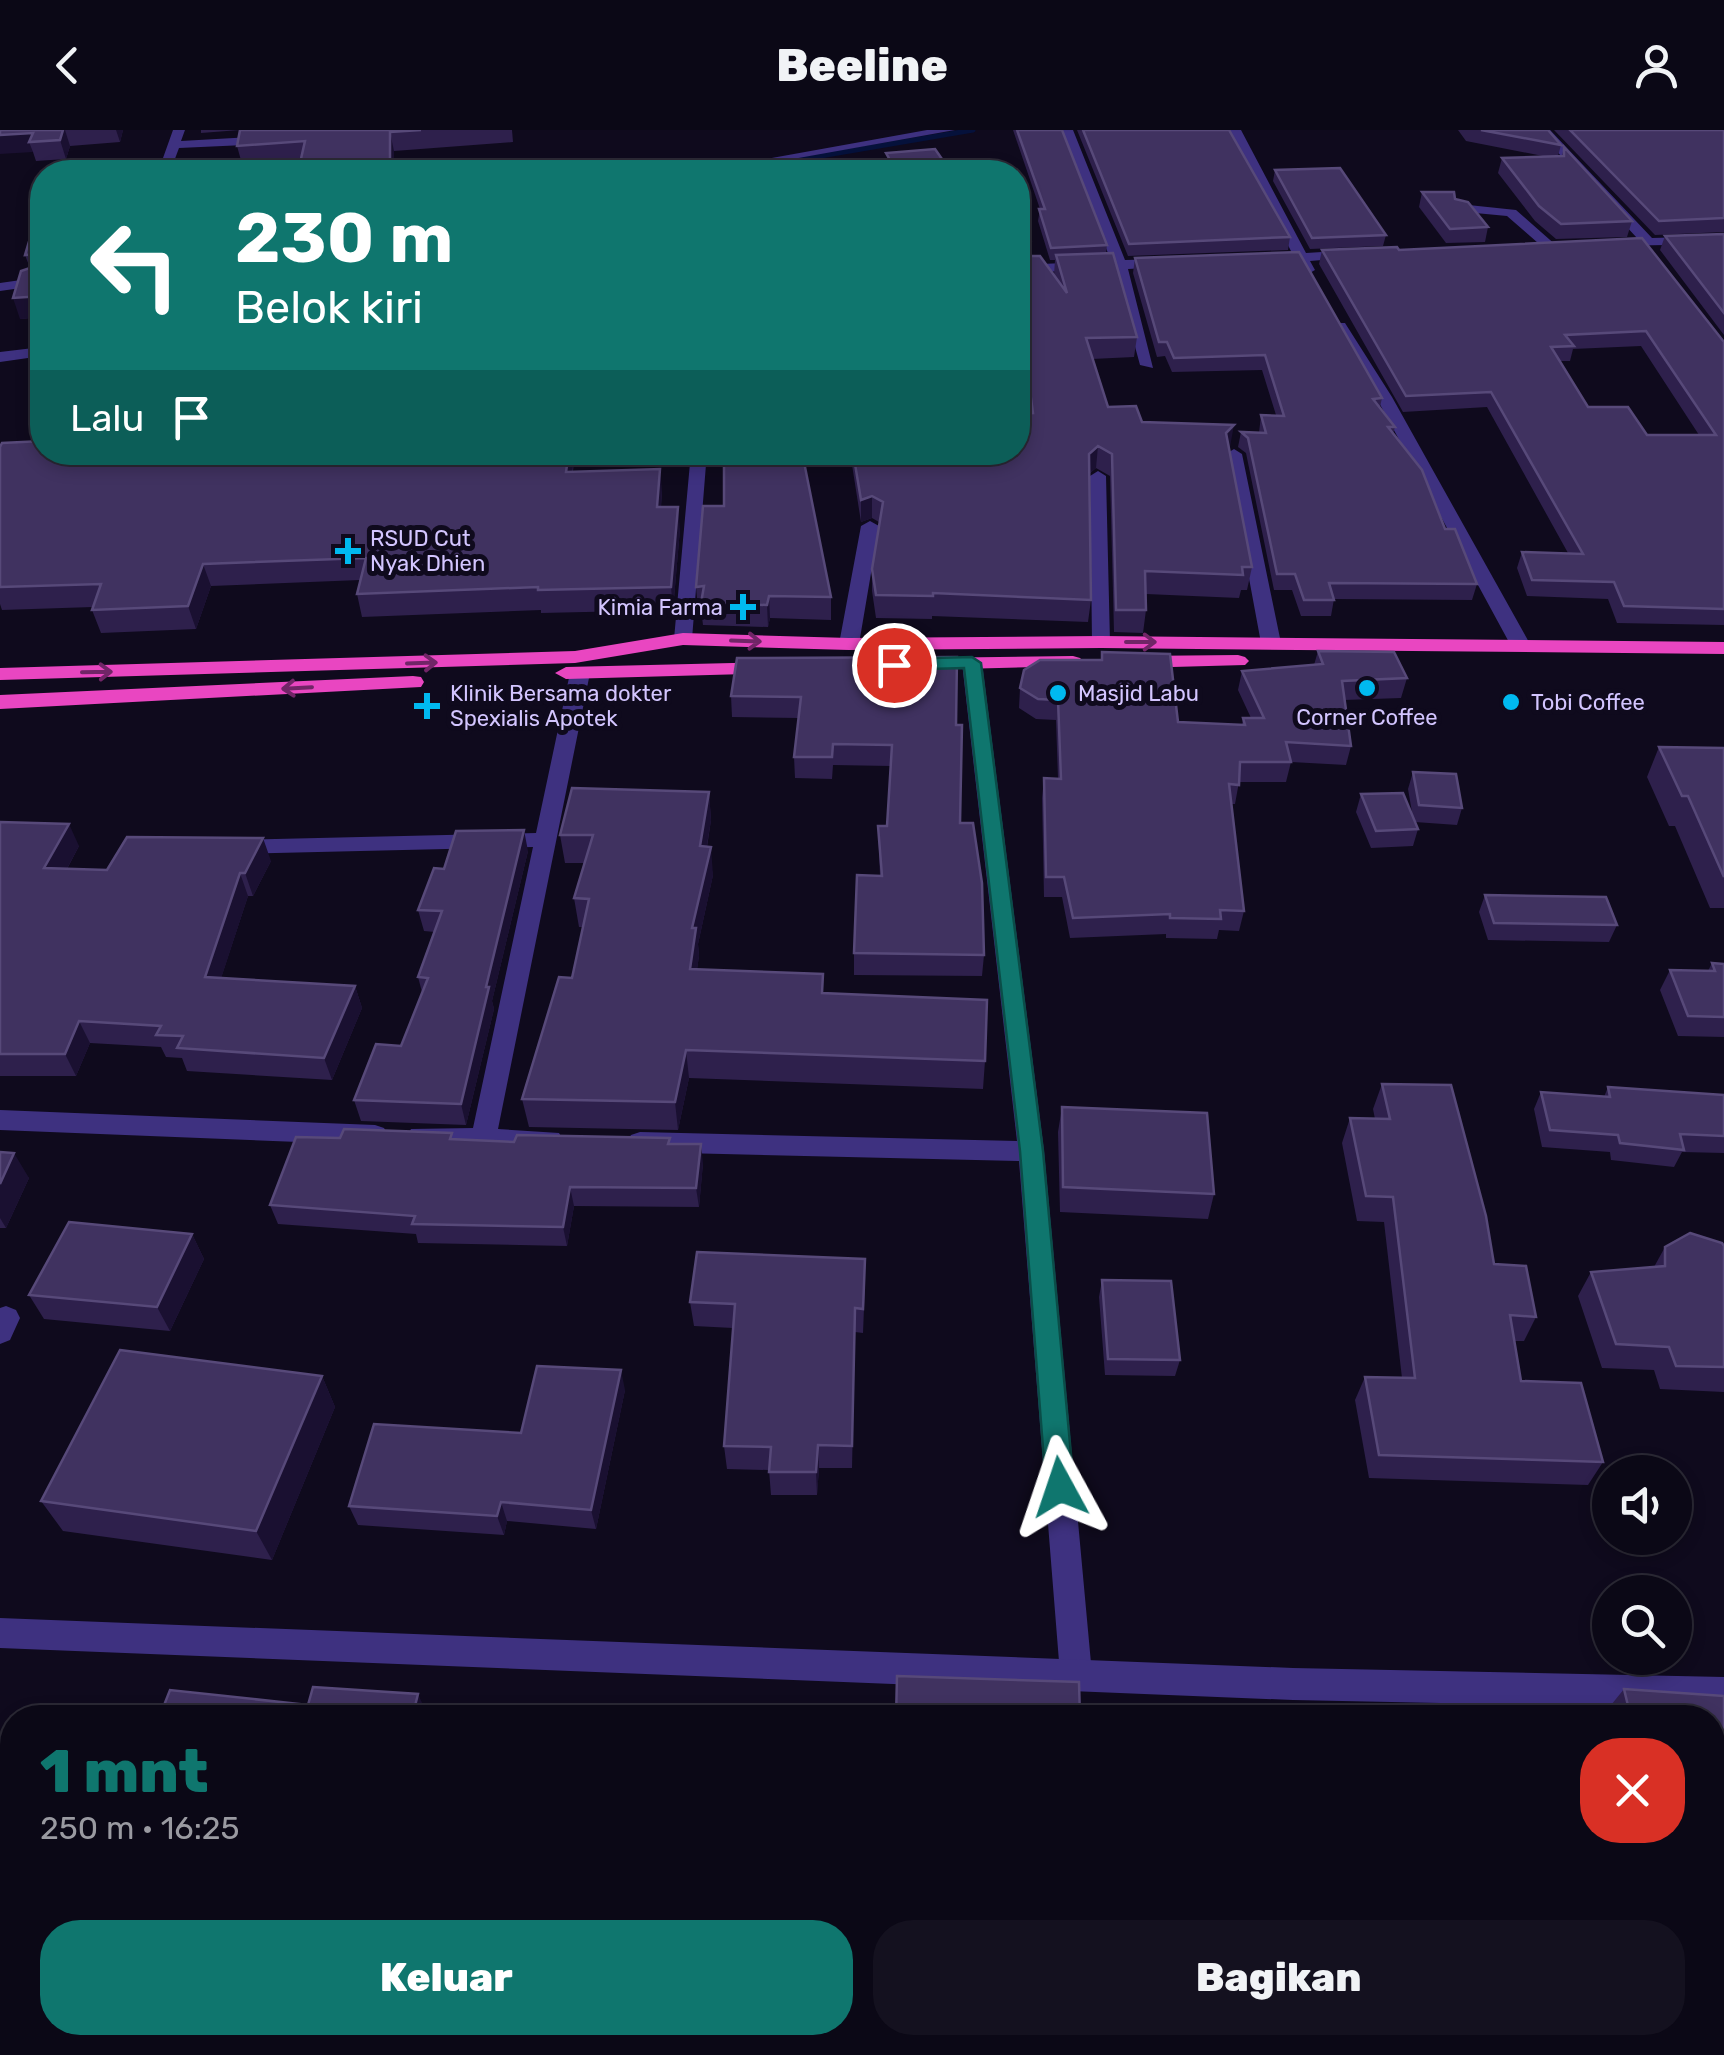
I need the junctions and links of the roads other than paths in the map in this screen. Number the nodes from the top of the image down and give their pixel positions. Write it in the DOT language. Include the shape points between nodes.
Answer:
graph roads {
  1 [pos="179,130"];
  2 [pos="949,130"];
  3 [pos="1066,130"];
  4 [pos="1235,130"];
  5 [pos="1544,130"];
  6 [pos="286,139"];
  7 [pos="174,145"];
  8 [pos="168,160"];
  9 [pos="771,160"];
  10 [pos="1459,208"];
  11 [pos="1724,240"];
  12 [pos="1605,243"];
  13 [pos="1551,246"];
  14 [pos="1569,246"];
  15 [pos="1647,246"];
  16 [pos="1532,247"];
  17 [pos="1361,254"];
  18 [pos="1302,257"];
  19 [pos="1247,260"];
  20 [pos="1175,263"];
  21 [pos="1120,265"];
  22 [pos="1030,268"];
  23 [pos="1314,281"];
  24 [pos="30,282"];
  25 [pos="0,286"];
  26 [pos="1330,309"];
  27 [pos="30,353"];
  28 [pos="0,357"];
  29 [pos="1148,365"];
  30 [pos="1234,454"];
  31 [pos="698,465"];
  32 [pos="1098,476"];
  33 [pos="870,526"];
  34 [pos="683,639"];
  35 [pos="1101,642"];
  36 [pos="1271,643"];
  37 [pos="848,644"];
  38 [pos="1520,644"];
  39 [pos="1724,648"];
  40 [pos="972,663"];
  41 [pos="835,666"];
  42 [pos="1724,666"];
  43 [pos="796,667"];
  44 [pos="580,672"];
  45 [pos="0,674"];
  46 [pos="0,702"];
  47 [pos="548,840"];
  48 [pos="212,848"];
  49 [pos="0,1120"];
  50 [pos="483,1139"];
  51 [pos="581,1141"];
  52 [pos="620,1142"];
  53 [pos="1032,1151"];
  54 [pos="0,1633"];
  55 [pos="1076,1674"];
  56 [pos="1724,1692"];
  57 [pos="1463,1703"];
  1 -- 7 [label="street"];
  2 -- 9 [label="street"];
  3 -- 21 [label="street"];
  4 -- 18 [label="street"];
  5 -- 15 [label="street"];
  6 -- 7 [label="street"];
  7 -- 8 [label="street"];
  10 -- 13 [label="street" via="1516,212"];
  11 -- 15 [label="street"];
  12 -- 15 [label="street"];
  13 -- 14 [label="street"];
  13 -- 16 [label="street"];
  17 -- 18 [label="street"];
  18 -- 19 [label="street"];
  18 -- 23 [label="street"];
  20 -- 21 [label="street"];
  21 -- 22 [label="street"];
  21 -- 29 [label="street"];
  24 -- 25 [label="street"];
  26 -- 38 [label="street"];
  27 -- 28 [label="street"];
  30 -- 36 [label="street"];
  31 -- 34 [label="street"];
  32 -- 35 [label="street"];
  33 -- 37 [label="street"];
  34 -- 37 [label="highway, one-way"];
  45 -- 34 [label="highway, one-way" via="575,657"];
  35 -- 36 [label="highway, one-way"];
  35 -- 37 [label="highway"];
  36 -- 38 [label="highway"];
  38 -- 39 [label="highway"];
  40 -- 41 [label="highway"];
  40 -- 42 [label="highway" via="1525,660"];
  40 -- 53 [label="street"];
  43 -- 44 [label="highway"];
  44 -- 46 [label="highway, one-way"];
  44 -- 47 [label="street"];
  47 -- 48 [label="street"];
  47 -- 50 [label="street"];
  49 -- 50 [label="street"];
  50 -- 51 [label="street"];
  52 -- 53 [label="street"];
  53 -- 55 [label="street"];
  54 -- 55 [label="street"];
  55 -- 57 [label="street"];
  56 -- 57 [label="street"];
}
